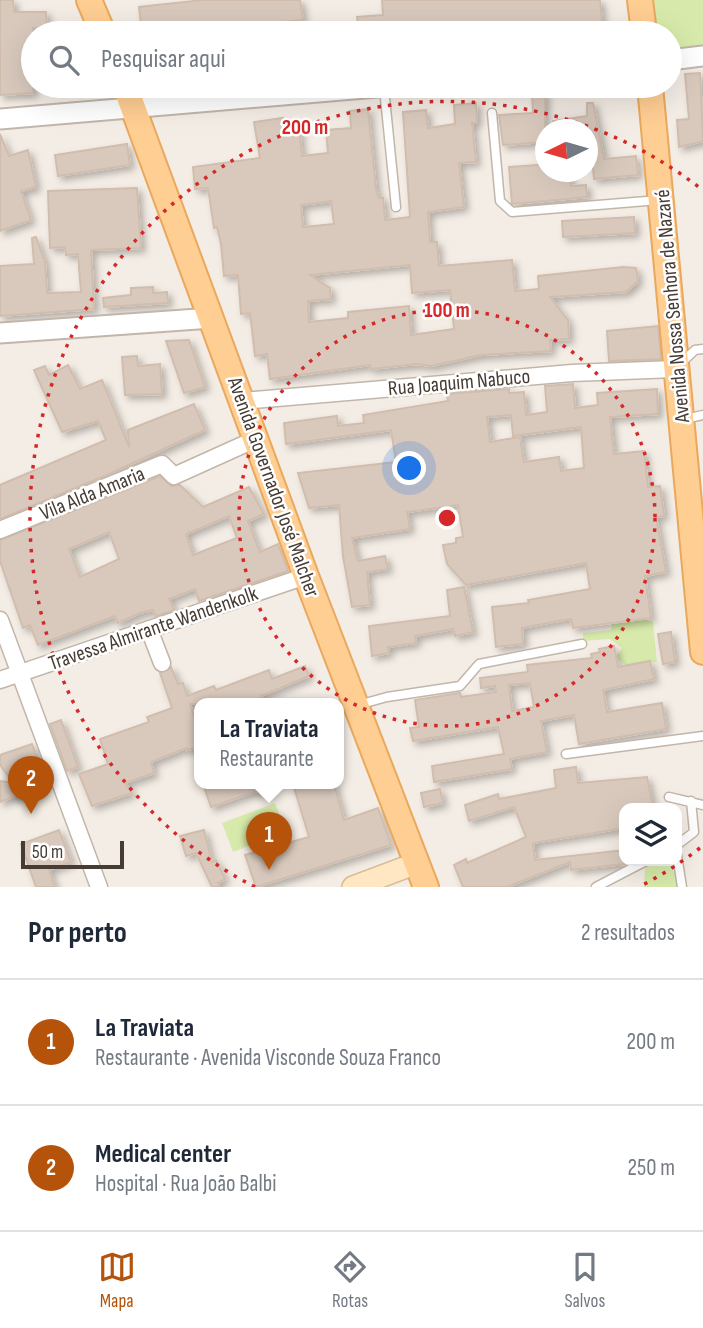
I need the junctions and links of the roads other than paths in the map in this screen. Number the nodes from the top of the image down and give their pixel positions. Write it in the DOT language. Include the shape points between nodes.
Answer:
graph roads {
  1 [pos="89,0"];
  2 [pos="640,0"];
  3 [pos="98,21"];
  4 [pos="643,21"];
  5 [pos="703,56"];
  6 [pos="682,59"];
  7 [pos="118,98"];
  8 [pos="130,98"];
  9 [pos="387,98"];
  10 [pos="651,98"];
  11 [pos="492,113"];
  12 [pos="0,119"];
  13 [pos="661,200"];
  14 [pos="396,207"];
  15 [pos="212,318"];
  16 [pos="0,333"];
  17 [pos="703,349"];
  18 [pos="676,369"];
  19 [pos="243,401"];
  20 [pos="693,418"];
  21 [pos="256,439"];
  22 [pos="0,530"];
  23 [pos="306,576"];
  24 [pos="0,620"];
  25 [pos="149,629"];
  26 [pos="582,644"];
  27 [pos="703,652"];
  28 [pos="162,663"];
  29 [pos="20,673"];
  30 [pos="0,680"];
  31 [pos="357,705"];
  32 [pos="703,736"];
  33 [pos="566,754"];
  34 [pos="669,797"];
  35 [pos="691,801"];
  36 [pos="703,805"];
  37 [pos="682,841"];
  38 [pos="417,863"];
  39 [pos="636,866"];
  40 [pos="679,866"];
  41 [pos="99,887"];
  42 [pos="352,887"];
  43 [pos="426,887"];
  44 [pos="596,887"];
  45 [pos="682,887"];
  1 -- 3 [label="main road"];
  2 -- 4 [label="main road"];
  5 -- 6 [label="street"];
  7 -- 12 [label="street"];
  8 -- 15 [label="main road, Avenida Governador José Malcher"];
  9 -- 14 [label="lane"];
  10 -- 13 [label="main road, Avenida Nossa Senhora de Nazaré"];
  11 -- 13 [label="lane" via="500,201 512,212"];
  13 -- 18 [label="main road, Avenida Nossa Senhora de Nazaré"];
  15 -- 16 [label="street"];
  15 -- 19 [label="main road, Avenida Governador José Malcher"];
  17 -- 18 [label="lane" via="695,350"];
  18 -- 19 [label="street, Rua Joaquim Nabuco" via="572,373"];
  18 -- 20 [label="main road, Avenida Nossa Senhora de Nazaré"];
  19 -- 21 [label="main road, Avenida Governador José Malcher"];
  20 -- 27 [label="main road, Avenida Nossa Senhora de Nazaré"];
  21 -- 22 [label="street, Vila Alda Amaria" via="174,476 162,464"];
  21 -- 23 [label="main road, Avenida Governador José Malcher"];
  23 -- 25 [label="street, Travessa Almirante Wandenkolk"];
  23 -- 31 [label="main road, Avenida Governador José Malcher"];
  24 -- 29 [label="street"];
  25 -- 28 [label="street"];
  25 -- 29 [label="street, Travessa Almirante Wandenkolk"];
  26 -- 31 [label="lane" via="479,664 460,686"];
  29 -- 30 [label="street, Travessa Almirante Wandenkolk"];
  29 -- 41 [label="street"];
  31 -- 38 [label="main road, Avenida Governador José Malcher"];
  32 -- 33 [label="lane"];
  34 -- 35 [label="lane"];
  35 -- 36 [label="lane"];
  35 -- 37 [label="lane" via="694,832"];
  38 -- 42 [label="main road"];
  38 -- 43 [label="main road, Avenida Governador José Malcher"];
  39 -- 44 [label="lane"];
  40 -- 45 [label="lane"];
}
